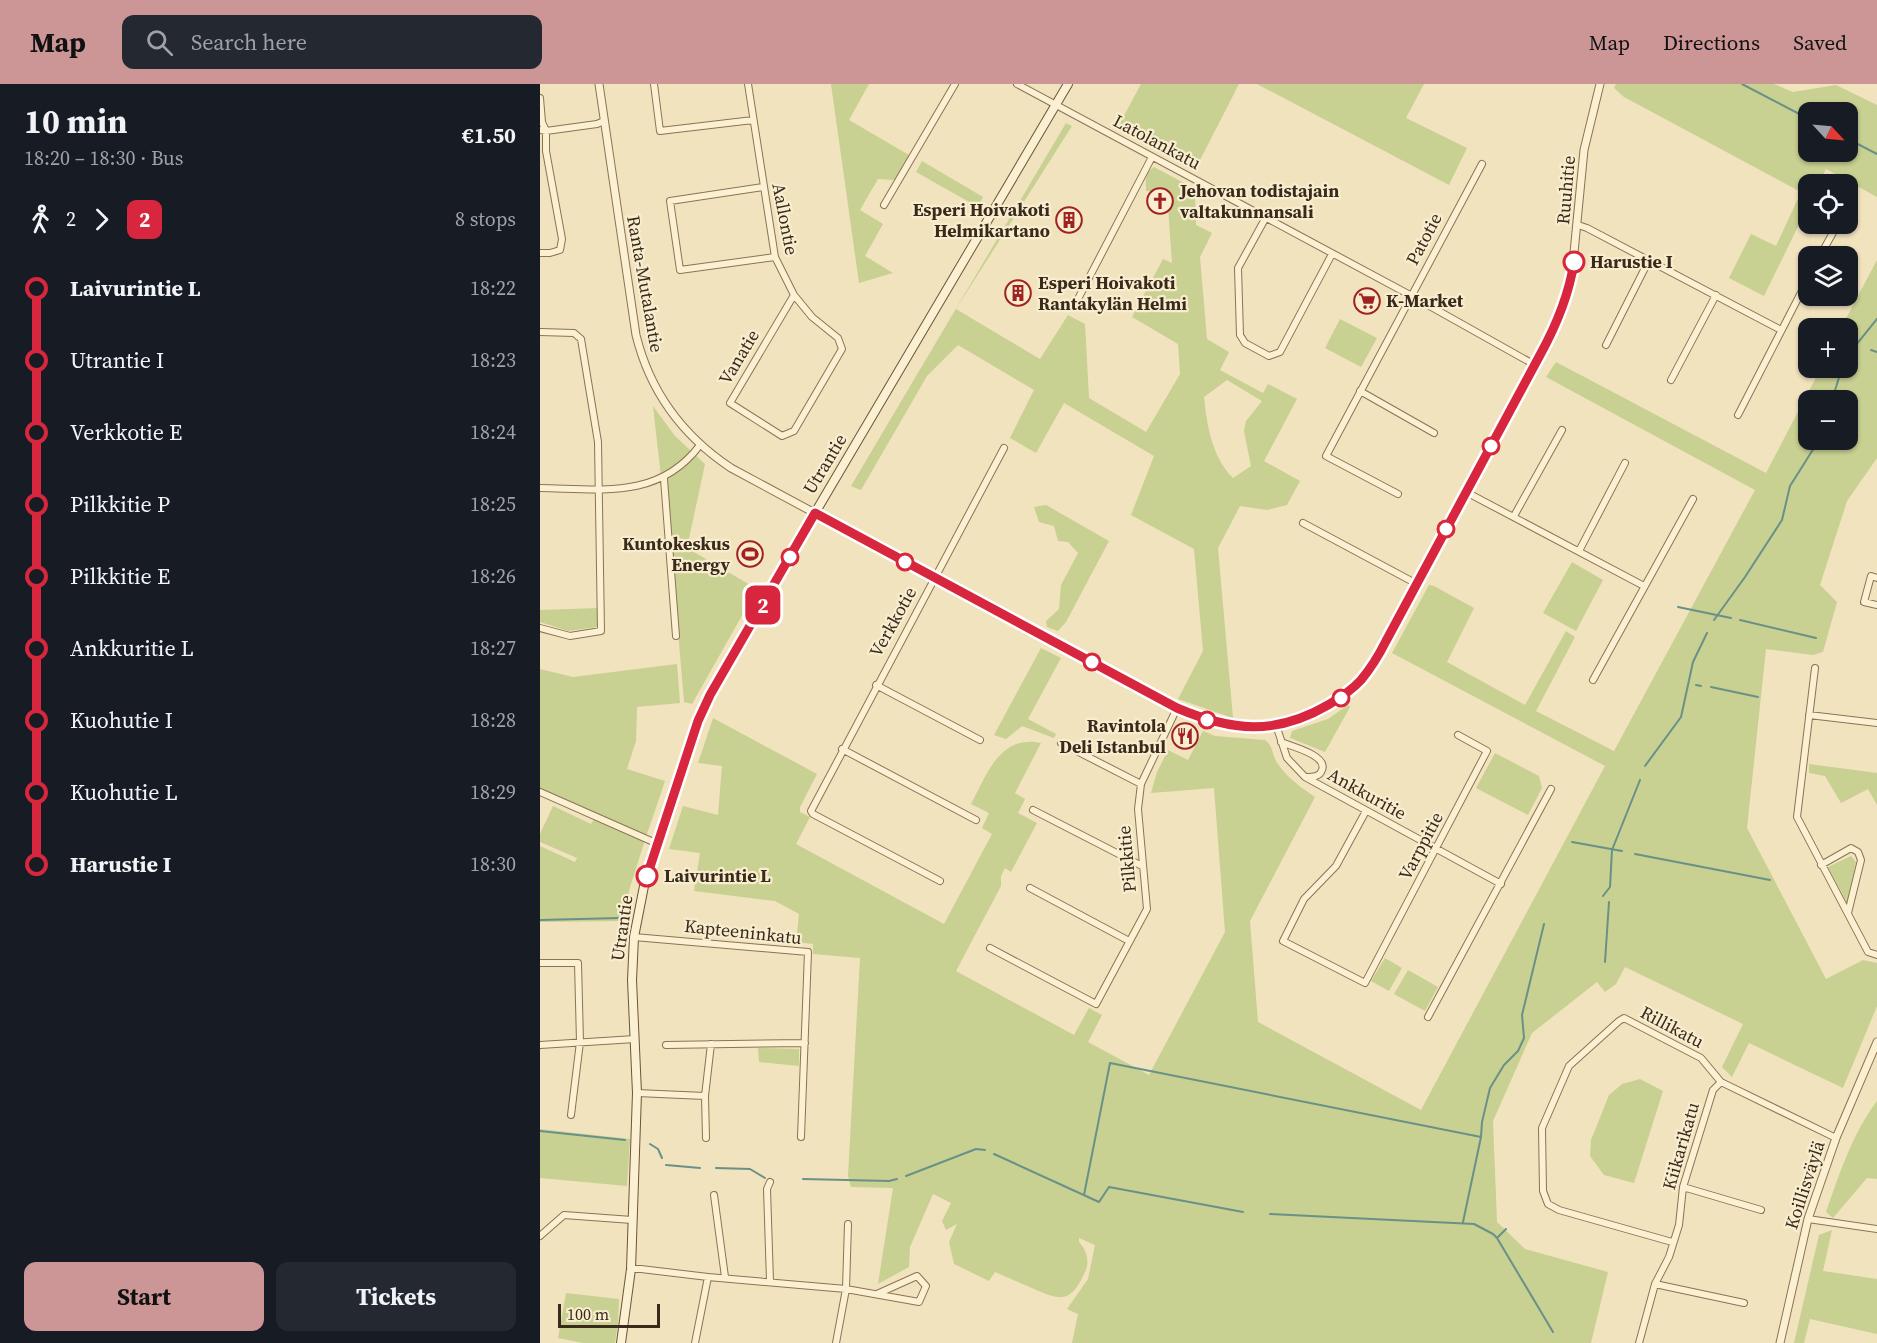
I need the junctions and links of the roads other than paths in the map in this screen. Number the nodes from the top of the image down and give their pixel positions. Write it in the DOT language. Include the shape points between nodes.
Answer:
graph roads {
  1 [pos="599,84"];
  2 [pos="654,84"];
  3 [pos="748,84"];
  4 [pos="955,84"];
  5 [pos="1017,84"];
  6 [pos="1068,84"];
  7 [pos="1600,84"];
  8 [pos="540,98"];
  9 [pos="1056,105"];
  10 [pos="604,120"];
  11 [pos="753,120"];
  12 [pos="543,130"];
  13 [pos="1152,156"];
  14 [pos="1482,164"];
  15 [pos="763,187"];
  16 [pos="884,205"];
  17 [pos="1265,219"];
  18 [pos="1578,225"];
  19 [pos="540,253"];
  20 [pos="1332,254"];
  21 [pos="775,257"];
  22 [pos="1649,260"];
  23 [pos="794,294"];
  24 [pos="1410,295"];
  25 [pos="1716,295"];
  26 [pos="1079,297"];
  27 [pos="1798,298"];
  28 [pos="1781,330"];
  29 [pos="540,332"];
  30 [pos="838,338"];
  31 [pos="1606,345"];
  32 [pos="1535,365"];
  33 [pos="1671,380"];
  34 [pos="1360,391"];
  35 [pos="1738,415"];
  36 [pos="1562,430"];
  37 [pos="1434,433"];
  38 [pos="700,445"];
  39 [pos="1004,448"];
  40 [pos="1625,463"];
  41 [pos="664,478"];
  42 [pos="540,488"];
  43 [pos="599,489"];
  44 [pos="1466,492"];
  45 [pos="1398,494"];
  46 [pos="1693,499"];
  47 [pos="815,513"];
  48 [pos="1514,516"];
  49 [pos="1303,523"];
  50 [pos="1579,551"];
  51 [pos="934,578"];
  52 [pos="1877,578"];
  53 [pos="1417,584"];
  54 [pos="1644,586"];
  55 [pos="1877,605"];
  56 [pos="540,628"];
  57 [pos="676,636"];
  58 [pos="1815,668"];
  59 [pos="1593,680"];
  60 [pos="876,685"];
  61 [pos="1177,708"];
  62 [pos="1809,715"];
  63 [pos="1877,723"];
  64 [pos="1276,725"];
  65 [pos="1458,735"];
  66 [pos="980,740"];
  67 [pos="1281,742"];
  68 [pos="1061,743"];
  69 [pos="842,748"];
  70 [pos="1305,777"];
  71 [pos="1141,784"];
  72 [pos="1551,789"];
  73 [pos="540,792"];
  74 [pos="1033,810"];
  75 [pos="1366,811"];
  76 [pos="976,820"];
  77 [pos="658,844"];
  78 [pos="1436,849"];
  79 [pos="1821,865"];
  80 [pos="1142,866"];
  81 [pos="940,881"];
  82 [pos="1501,884"];
  83 [pos="1030,888"];
  84 [pos="1847,913"];
  85 [pos="634,937"];
  86 [pos="1129,941"];
  87 [pos="990,948"];
  88 [pos="1877,955"];
  89 [pos="540,963"];
  90 [pos="1428,1017"];
  91 [pos="635,1040"];
  92 [pos="580,1042"];
  93 [pos="1877,1042"];
  94 [pos="711,1044"];
  95 [pos="805,1044"];
  96 [pos="540,1045"];
  97 [pos="666,1045"];
  98 [pos="1721,1082"];
  99 [pos="637,1093"];
  100 [pos="705,1096"];
  101 [pos="571,1115"];
  102 [pos="801,1137"];
  103 [pos="706,1138"];
  104 [pos="1836,1138"];
  105 [pos="770,1182"];
  106 [pos="1683,1187"];
  107 [pos="714,1195"];
  108 [pos="1761,1210"];
  109 [pos="1808,1219"];
  110 [pos="632,1220"];
  111 [pos="848,1224"];
  112 [pos="1877,1228"];
  113 [pos="540,1236"];
  114 [pos="1672,1242"];
  115 [pos="631,1269"];
  116 [pos="708,1277"];
  117 [pos="725,1277"];
  118 [pos="770,1281"];
  119 [pos="1655,1284"];
  120 [pos="846,1288"];
  121 [pos="877,1294"];
  122 [pos="1744,1303"];
  123 [pos="621,1343"];
  124 [pos="695,1343"];
  125 [pos="836,1343"];
  126 [pos="1639,1343"];
  127 [pos="1780,1343"];
  1 -- 10 [label="street, Ranta-Mutalantie"];
  2 -- 11 [label="street" via="660,131"];
  3 -- 11 [label="street, Aallontie"];
  4 -- 16 [label="street"];
  5 -- 9 [label="street, Latolankatu"];
  6 -- 9 [label="main road, Utrantie"];
  7 -- 18 [label="street, Ruuhitie" via="1584,150"];
  8 -- 12 [label="street"];
  9 -- 13 [label="street, Latolankatu"];
  9 -- 47 [label="main road, Utrantie"];
  10 -- 12 [label="street"];
  10 -- 38 [label="street, Ranta-Mutalantie" via="642,360 666,405"];
  11 -- 15 [label="street, Aallontie"];
  12 -- 19 [label="street" via="562,239 560,250"];
  13 -- 17 [label="street, Latolankatu"];
  13 -- 26 [label="street"];
  14 -- 24 [label="street, Patotie"];
  15 -- 21 [label="street, Aallontie"];
  15 -- 21 [label="street" via="670,201 680,270"];
  17 -- 20 [label="street, Latolankatu"];
  17 -- 20 [label="street" via="1239,268 1239,324 1245,343 1269,356 1280,352"];
  18 -- 22 [label="street"];
  18 -- 32 [label="street, Ruuhitie" via="1566,297"];
  20 -- 24 [label="street, Latolankatu"];
  21 -- 23 [label="street, Aallontie"];
  22 -- 25 [label="street"];
  22 -- 31 [label="street"];
  23 -- 30 [label="street, Aallontie" via="812,317"];
  23 -- 30 [label="street, Vanatie" via="732,398 733,407 782,436 794,431 842,349"];
  24 -- 32 [label="street, Latolankatu"];
  24 -- 34 [label="street, Patotie"];
  25 -- 28 [label="street"];
  25 -- 33 [label="street"];
  27 -- 28 [label="street"];
  28 -- 35 [label="street"];
  29 -- 43 [label="street" via="574,333 581,339 598,442"];
  32 -- 44 [label="street, Ruuhitie"];
  34 -- 37 [label="street"];
  34 -- 45 [label="street, Patotie" via="1326,456"];
  36 -- 48 [label="street"];
  38 -- 41 [label="street"];
  38 -- 47 [label="street, Ranta-Mutalantie" via="731,468"];
  39 -- 51 [label="street, Verkkotie"];
  40 -- 50 [label="street"];
  41 -- 43 [label="street" via="632,489"];
  41 -- 57 [label="street"];
  42 -- 43 [label="street"];
  43 -- 56 [label="street" via="601,631 570,636"];
  44 -- 48 [label="street"];
  44 -- 53 [label="street, Ruuhitie"];
  46 -- 54 [label="street"];
  47 -- 51 [label="street, Ruuhitie"];
  47 -- 77 [label="main road, Utrantie" via="710,695"];
  48 -- 50 [label="street"];
  49 -- 53 [label="street"];
  50 -- 54 [label="street"];
  51 -- 60 [label="street, Verkkotie"];
  51 -- 61 [label="street, Ruuhitie"];
  52 -- 55 [label="street" via="1871,576 1864,602"];
  53 -- 64 [label="street, Ruuhitie" via="1360,682 1313,713"];
  54 -- 59 [label="street"];
  58 -- 62 [label="street"];
  60 -- 66 [label="street"];
  60 -- 69 [label="street, Verkkotie"];
  61 -- 64 [label="street, Ruuhitie" via="1223,725"];
  61 -- 71 [label="street, Pilkkitie"];
  62 -- 63 [label="street"];
  62 -- 79 [label="street" via="1797,817"];
  64 -- 67 [label="street, Ankkuritie"];
  65 -- 78 [label="street, Varppitie" via="1487,751"];
  67 -- 70 [label="street, Ankkuritie" via="1287,758"];
  67 -- 70 [label="street" via="1321,760 1322,771"];
  68 -- 71 [label="street"];
  69 -- 76 [label="street"];
  69 -- 81 [label="street, Verkkotie" via="811,811 813,814"];
  70 -- 75 [label="street, Ankkuritie"];
  71 -- 80 [label="street, Pilkkitie" via="1138,809"];
  72 -- 82 [label="street"];
  73 -- 77 [label="street"];
  74 -- 80 [label="street"];
  75 -- 78 [label="street, Ankkuritie"];
  75 -- 78 [label="street, Varppitie" via="1336,866 1304,899 1283,941 1365,983"];
  77 -- 85 [label="main road, Utrantie" via="645,881"];
  78 -- 82 [label="street, Ankkuritie"];
  79 -- 84 [label="street"];
  79 -- 84 [label="street" via="1851,848 1858,852 1861,860"];
  80 -- 86 [label="street, Pilkkitie" via="1147,909"];
  82 -- 90 [label="street"];
  83 -- 86 [label="street"];
  84 -- 88 [label="street" via="1868,952"];
  85 -- 91 [label="main road, Utrantie"];
  85 -- 95 [label="street, Kapteeninkatu" via="808,952"];
  86 -- 87 [label="street, Pilkkitie" via="1096,1004"];
  89 -- 92 [label="street" via="578,963"];
  91 -- 92 [label="street"];
  91 -- 99 [label="main road, Utrantie"];
  92 -- 96 [label="street"];
  92 -- 101 [label="street"];
  93 -- 104 [label="street, Koillisväylä"];
  94 -- 95 [label="street"];
  94 -- 97 [label="street"];
  94 -- 100 [label="street"];
  95 -- 102 [label="street, Kapteeninkatu"];
  98 -- 104 [label="street"];
  98 -- 106 [label="street, Kiikarikatu" via="1713,1090"];
  98 -- 114 [label="street, Rillikatu" via="1701,1058 1624,1018 1569,1066 1542,1128 1543,1191 1548,1204"];
  99 -- 100 [label="street"];
  99 -- 110 [label="main road, Utrantie"];
  100 -- 103 [label="street"];
  104 -- 109 [label="street, Koillisväylä"];
  105 -- 118 [label="street"];
  106 -- 108 [label="street"];
  106 -- 114 [label="street, Kiikarikatu" via="1679,1225"];
  107 -- 117 [label="street"];
  109 -- 112 [label="street"];
  109 -- 127 [label="street, Koillisväylä"];
  110 -- 113 [label="street" via="564,1215"];
  110 -- 115 [label="main road, Utrantie"];
  111 -- 120 [label="street"];
  114 -- 119 [label="street, Kiikarikatu"];
  115 -- 116 [label="street"];
  115 -- 123 [label="main road, Utrantie"];
  116 -- 117 [label="street"];
  116 -- 124 [label="street"];
  117 -- 118 [label="street"];
  118 -- 120 [label="street"];
  119 -- 122 [label="street"];
  119 -- 126 [label="street, Kiikarikatu"];
  120 -- 121 [label="street"];
  120 -- 125 [label="street"];
  121 -- 121 [label="street" via="917,1276 926,1286 919,1302"];
}
